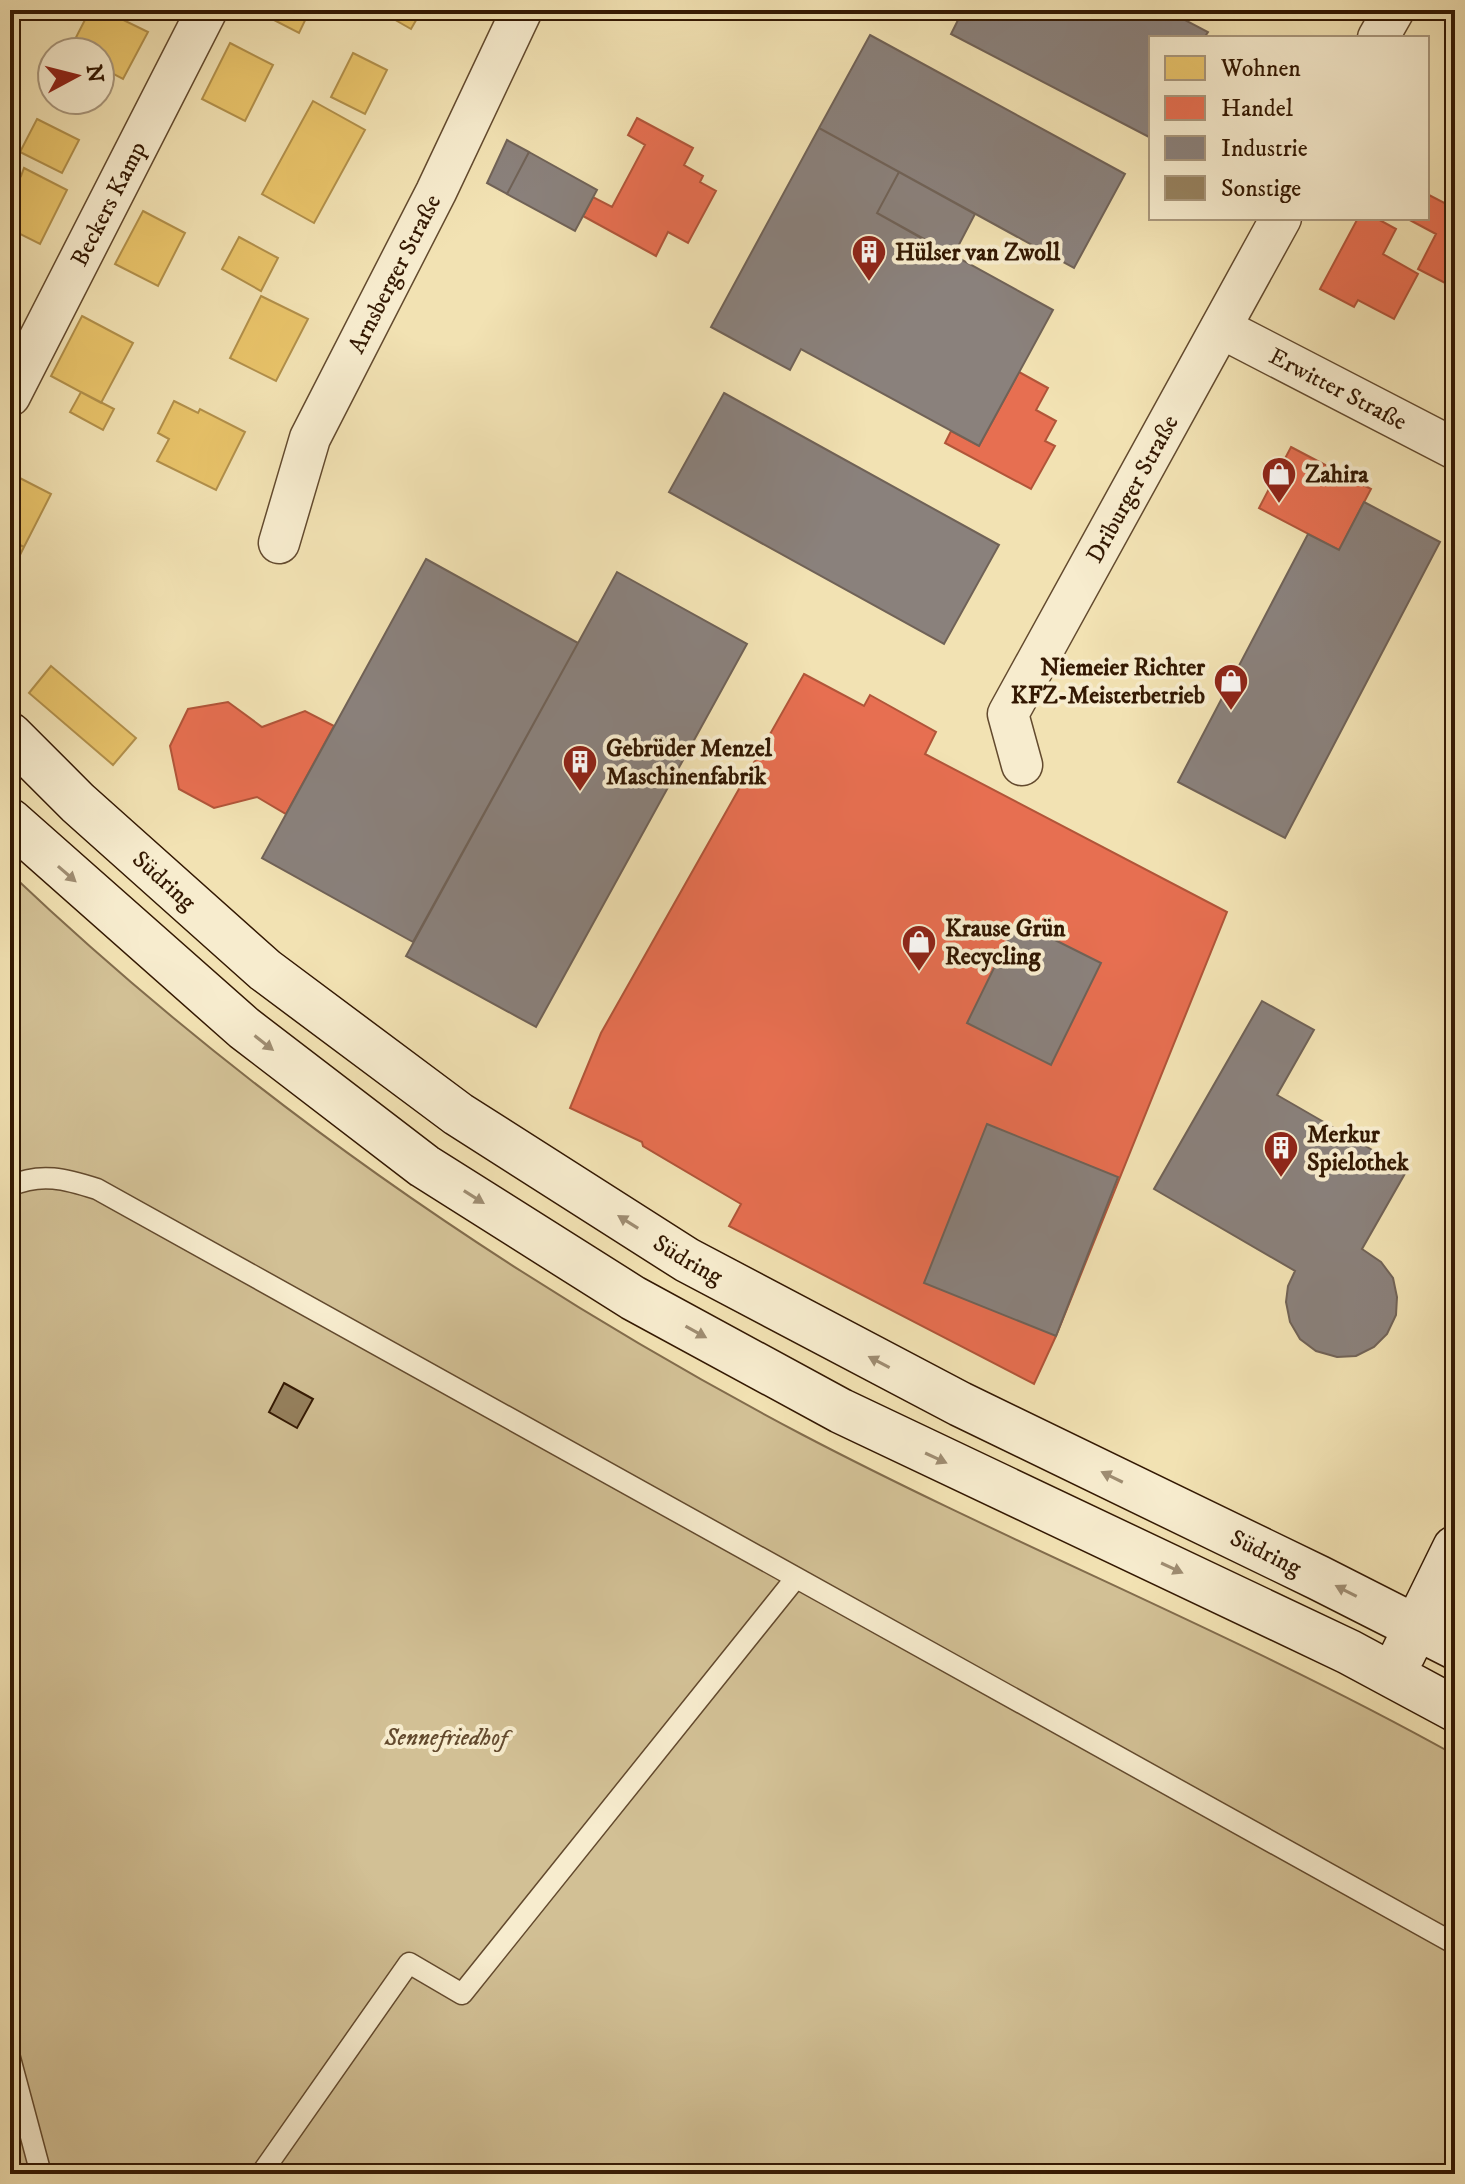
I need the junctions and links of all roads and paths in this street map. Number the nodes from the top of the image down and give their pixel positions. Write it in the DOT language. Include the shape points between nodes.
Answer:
graph roads {
  1 [pos="207,10"];
  2 [pos="522,10"];
  3 [pos="1394,10"];
  4 [pos="1379,36"];
  5 [pos="1280,220"];
  6 [pos="1221,328"];
  7 [pos="10,396"];
  8 [pos="1455,449"];
  9 [pos="279,543"];
  10 [pos="10,735"];
  11 [pos="1022,765"];
  12 [pos="10,821"];
  13 [pos="10,1186"];
  14 [pos="1455,1548"];
  15 [pos="795,1579"];
  16 [pos="1416,1626"];
  17 [pos="1455,1647"];
  18 [pos="1393,1674"];
  19 [pos="1451,1696"];
  20 [pos="1455,1944"];
  21 [pos="10,2058"];
  22 [pos="41,2174"];
  23 [pos="261,2174"];
  1 -- 7 [label="street, Beckers Kamp"];
  2 -- 9 [label="street, Arnsberger Straße" via="310,438"];
  3 -- 4 [label="street"];
  5 -- 6 [label="street, Driburger Straße"];
  6 -- 8 [label="street, Erwitter Straße"];
  6 -- 11 [label="street, Driburger Straße" via="1008,714"];
  16 -- 10 [label="main road, Südring, one-way" via="960,1404 687,1260 458,1114 265,970"];
  12 -- 18 [label="main road, one-way" via="244,1028 424,1166 633,1298 841,1411"];
  13 -- 15 [label="lane" via="38,1177 97,1189"];
  14 -- 16 [label="main road"];
  15 -- 20 [label="lane"];
  15 -- 23 [label="lane" via="462,1994 409,1963"];
  16 -- 17 [label="main road, Südring"];
  16 -- 18 [label="main road"];
  18 -- 19 [label="main road"];
  21 -- 22 [label="lane"];
}
